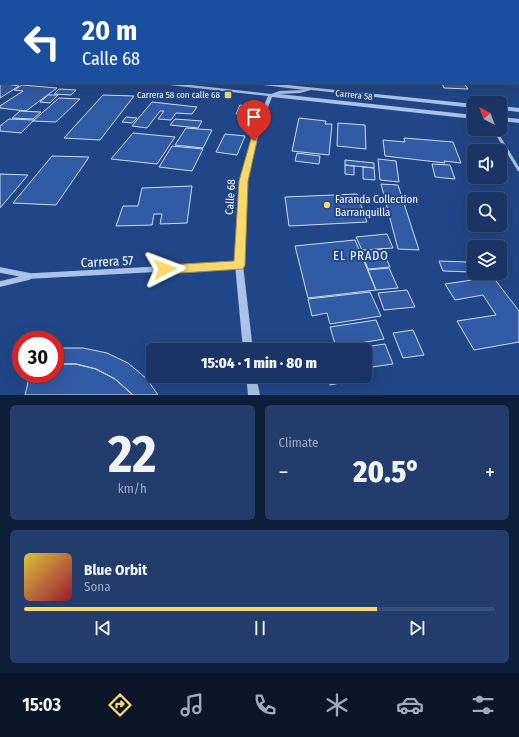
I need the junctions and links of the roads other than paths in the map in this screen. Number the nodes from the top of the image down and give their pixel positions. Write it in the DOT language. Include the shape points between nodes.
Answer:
graph roads {
  1 [pos="168,84"];
  2 [pos="274,84"];
  3 [pos="311,86"];
  4 [pos="270,96"];
  5 [pos="467,105"];
  6 [pos="507,109"];
  7 [pos="519,110"];
  8 [pos="467,115"];
  9 [pos="507,120"];
  10 [pos="519,121"];
  11 [pos="498,136"];
  12 [pos="519,170"];
  13 [pos="239,265"];
  14 [pos="0,270"];
  15 [pos="31,276"];
  16 [pos="0,284"];
  17 [pos="247,343"];
  18 [pos="252,383"];
  19 [pos="254,395"];
  1 -- 4 [label="street, Carrera 58"];
  2 -- 3 [label="street, Carrera 58"];
  3 -- 4 [label="street" via="301,92 278,92"];
  3 -- 5 [label="street, Carrera 58"];
  4 -- 8 [label="street, Carrera 58"];
  4 -- 13 [label="street, Calle 68" via="257,128 244,181"];
  6 -- 7 [label="street"];
  9 -- 10 [label="street"];
  11 -- 12 [label="street"];
  13 -- 15 [label="street, Carrera 57"];
  13 -- 17 [label="street, Calle 68"];
  14 -- 15 [label="street, Carrera 57"];
  15 -- 16 [label="street"];
  18 -- 19 [label="street"];
}
